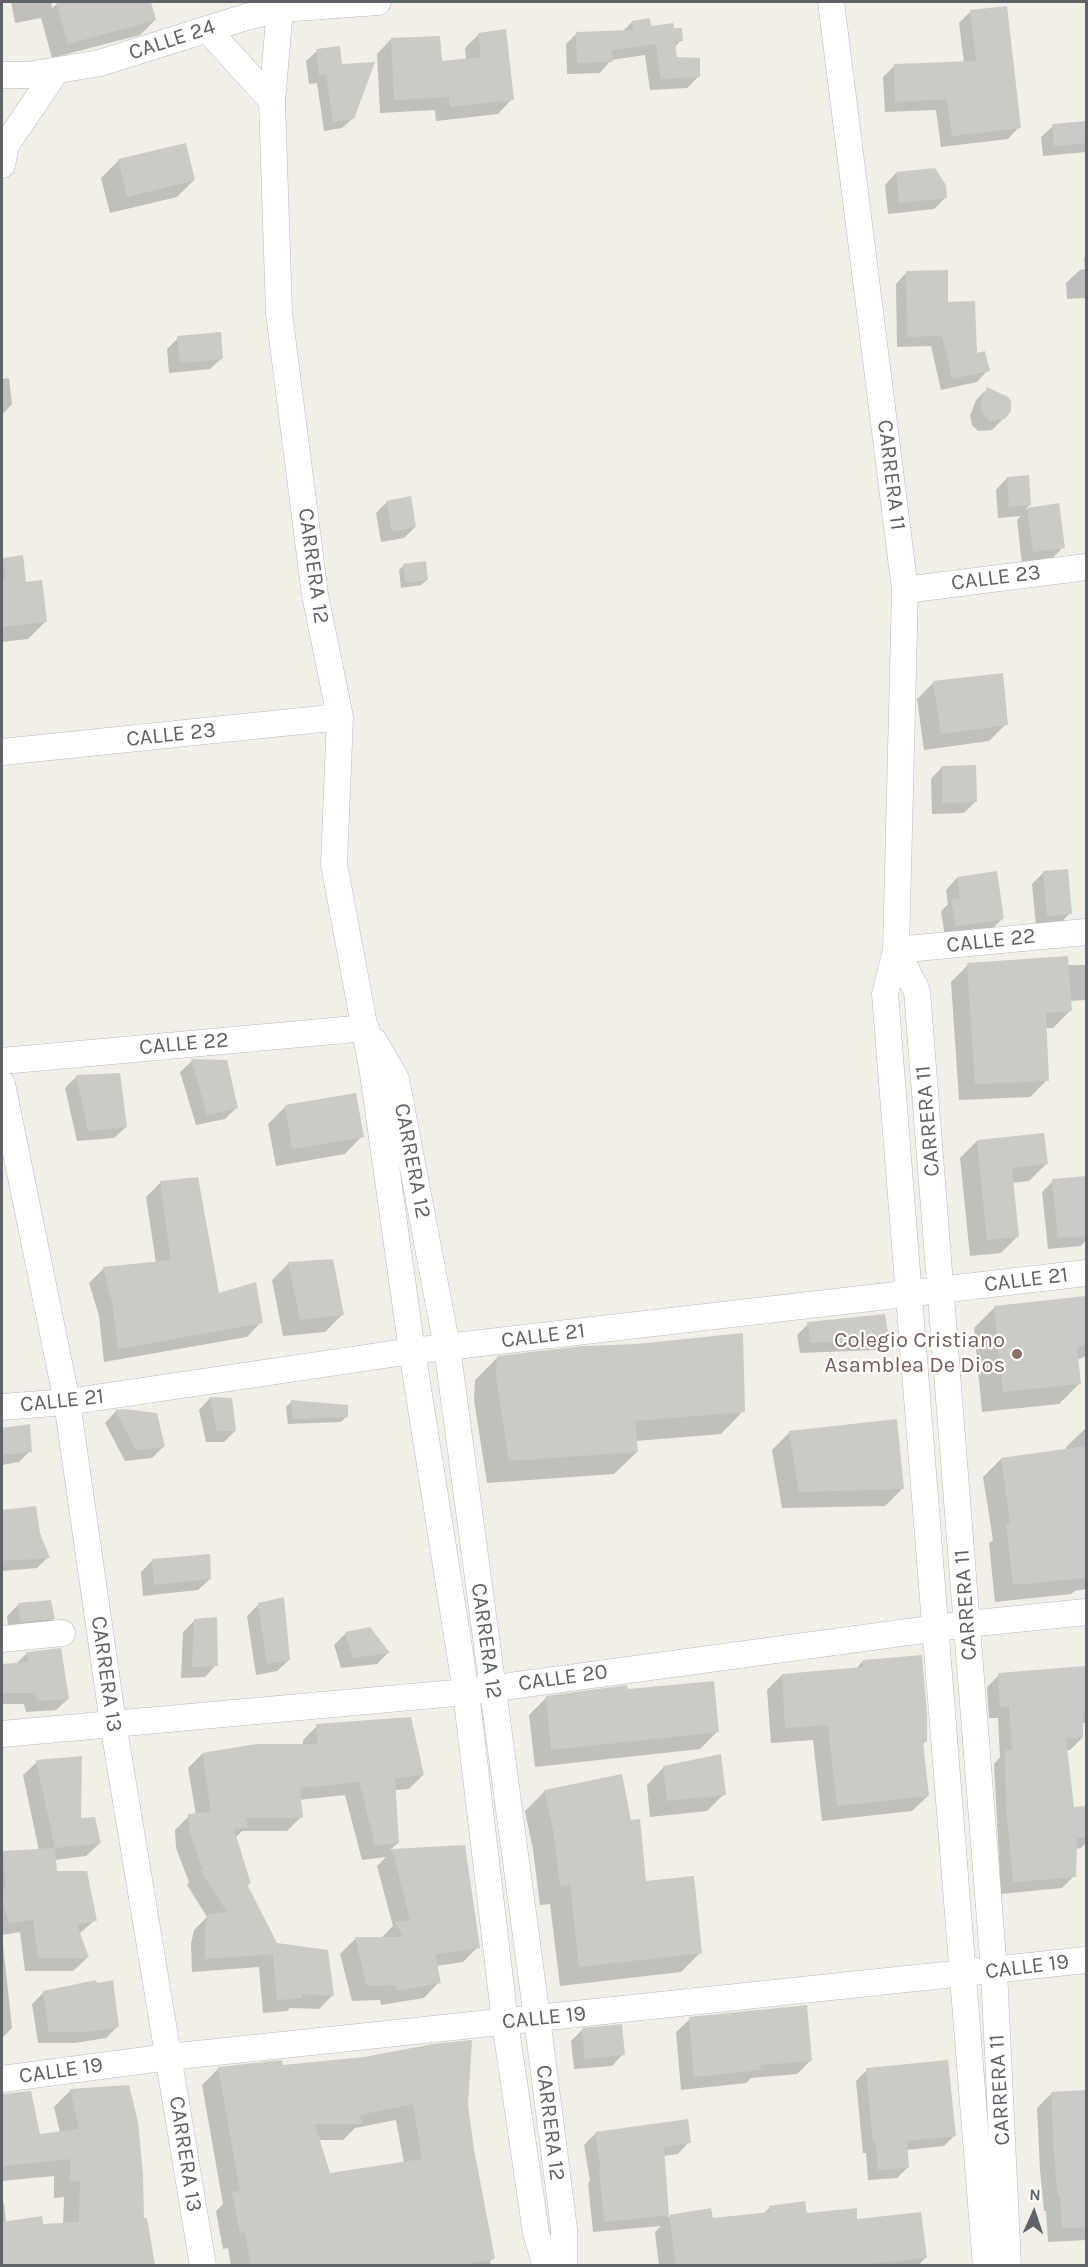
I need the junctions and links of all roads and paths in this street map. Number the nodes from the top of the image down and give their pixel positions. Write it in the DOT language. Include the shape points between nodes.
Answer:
graph roads {
  1 [pos="378,2"];
  2 [pos="831,2"];
  3 [pos="264,9"];
  4 [pos="207,29"];
  5 [pos="57,70"];
  6 [pos="2,75"];
  7 [pos="272,100"];
  8 [pos="2,165"];
  9 [pos="1086,567"];
  10 [pos="905,590"];
  11 [pos="340,717"];
  12 [pos="2,752"];
  13 [pos="1086,932"];
  14 [pos="896,950"];
  15 [pos="366,1028"];
  16 [pos="2,1061"];
  17 [pos="2,1084"];
  18 [pos="1086,1273"];
  19 [pos="941,1290"];
  20 [pos="908,1294"];
  21 [pos="447,1347"];
  22 [pos="412,1351"];
  23 [pos="67,1402"];
  24 [pos="2,1407"];
  25 [pos="1086,1612"];
  26 [pos="967,1624"];
  27 [pos="935,1628"];
  28 [pos="62,1633"];
  29 [pos="2,1639"];
  30 [pos="492,1687"];
  31 [pos="466,1692"];
  32 [pos="113,1723"];
  33 [pos="2,1734"];
  34 [pos="1086,1960"];
  35 [pos="994,1971"];
  36 [pos="963,1974"];
  37 [pos="537,2018"];
  38 [pos="505,2022"];
  39 [pos="169,2057"];
  40 [pos="2,2079"];
  41 [pos="203,2265"];
  42 [pos="546,2265"];
  43 [pos="564,2265"];
  44 [pos="986,2265"];
  45 [pos="1008,2265"];
  1 -- 3 [label="street, CALLE 24"];
  2 -- 10 [label="street, CARRERA 11"];
  3 -- 4 [label="street, CALLE 24"];
  3 -- 7 [label="street, CARRERA 12"];
  4 -- 5 [label="street, CALLE 24" via="100,63"];
  4 -- 7 [label="street"];
  5 -- 6 [label="street, CALLE 24"];
  5 -- 8 [label="street" via="6,145"];
  7 -- 11 [label="street, CARRERA 12" via="279,313 315,595"];
  9 -- 10 [label="street, CALLE 23"];
  10 -- 14 [label="street, CARRERA 11"];
  11 -- 12 [label="street, CALLE 23"];
  11 -- 15 [label="street, CARRERA 12" via="334,864"];
  13 -- 14 [label="street, CALLE 22"];
  14 -- 19 [label="street, CARRERA 11" via="917,991"];
  14 -- 20 [label="street, CARRERA 11" via="885,994"];
  15 -- 16 [label="street, CALLE 22"];
  15 -- 21 [label="street, CARRERA 12" via="396,1079"];
  15 -- 22 [label="street, CARRERA 12"];
  17 -- 23 [label="street, CARRERA 13"];
  18 -- 19 [label="street, CALLE 21"];
  19 -- 20 [label="street, CALLE 21"];
  19 -- 26 [label="street, CARRERA 11"];
  20 -- 21 [label="street, CALLE 21"];
  20 -- 27 [label="street, CARRERA 11"];
  21 -- 22 [label="street, CALLE 21"];
  21 -- 30 [label="street, CARRERA 12"];
  22 -- 23 [label="street, CALLE 21"];
  22 -- 31 [label="street, CARRERA 12"];
  23 -- 24 [label="street, CALLE 21"];
  23 -- 32 [label="street, CARRERA 13"];
  25 -- 26 [label="street, CALLE 20"];
  26 -- 27 [label="street, CALLE 20"];
  26 -- 35 [label="street, CARRERA 11"];
  27 -- 30 [label="street, CALLE 20"];
  27 -- 36 [label="street, CARRERA 11"];
  28 -- 29 [label="street"];
  30 -- 31 [label="street, CALLE 20"];
  30 -- 37 [label="street, CARRERA 12"];
  31 -- 32 [label="street, CALLE 20"];
  31 -- 38 [label="street, CARRERA 12"];
  32 -- 33 [label="street, CALLE 20"];
  32 -- 39 [label="street, CARRERA 13"];
  34 -- 35 [label="street, CALLE 19"];
  35 -- 36 [label="street, CALLE 19"];
  35 -- 45 [label="street, CARRERA 11"];
  36 -- 37 [label="street, CALLE 19"];
  36 -- 44 [label="street, CARRERA 11"];
  37 -- 38 [label="street, CALLE 19"];
  37 -- 43 [label="street, CARRERA 12" via="564,2229"];
  38 -- 39 [label="street, CALLE 19"];
  38 -- 42 [label="street, CARRERA 12" via="536,2233"];
  39 -- 40 [label="street, CALLE 19"];
  39 -- 41 [label="street, CARRERA 13"];
}
